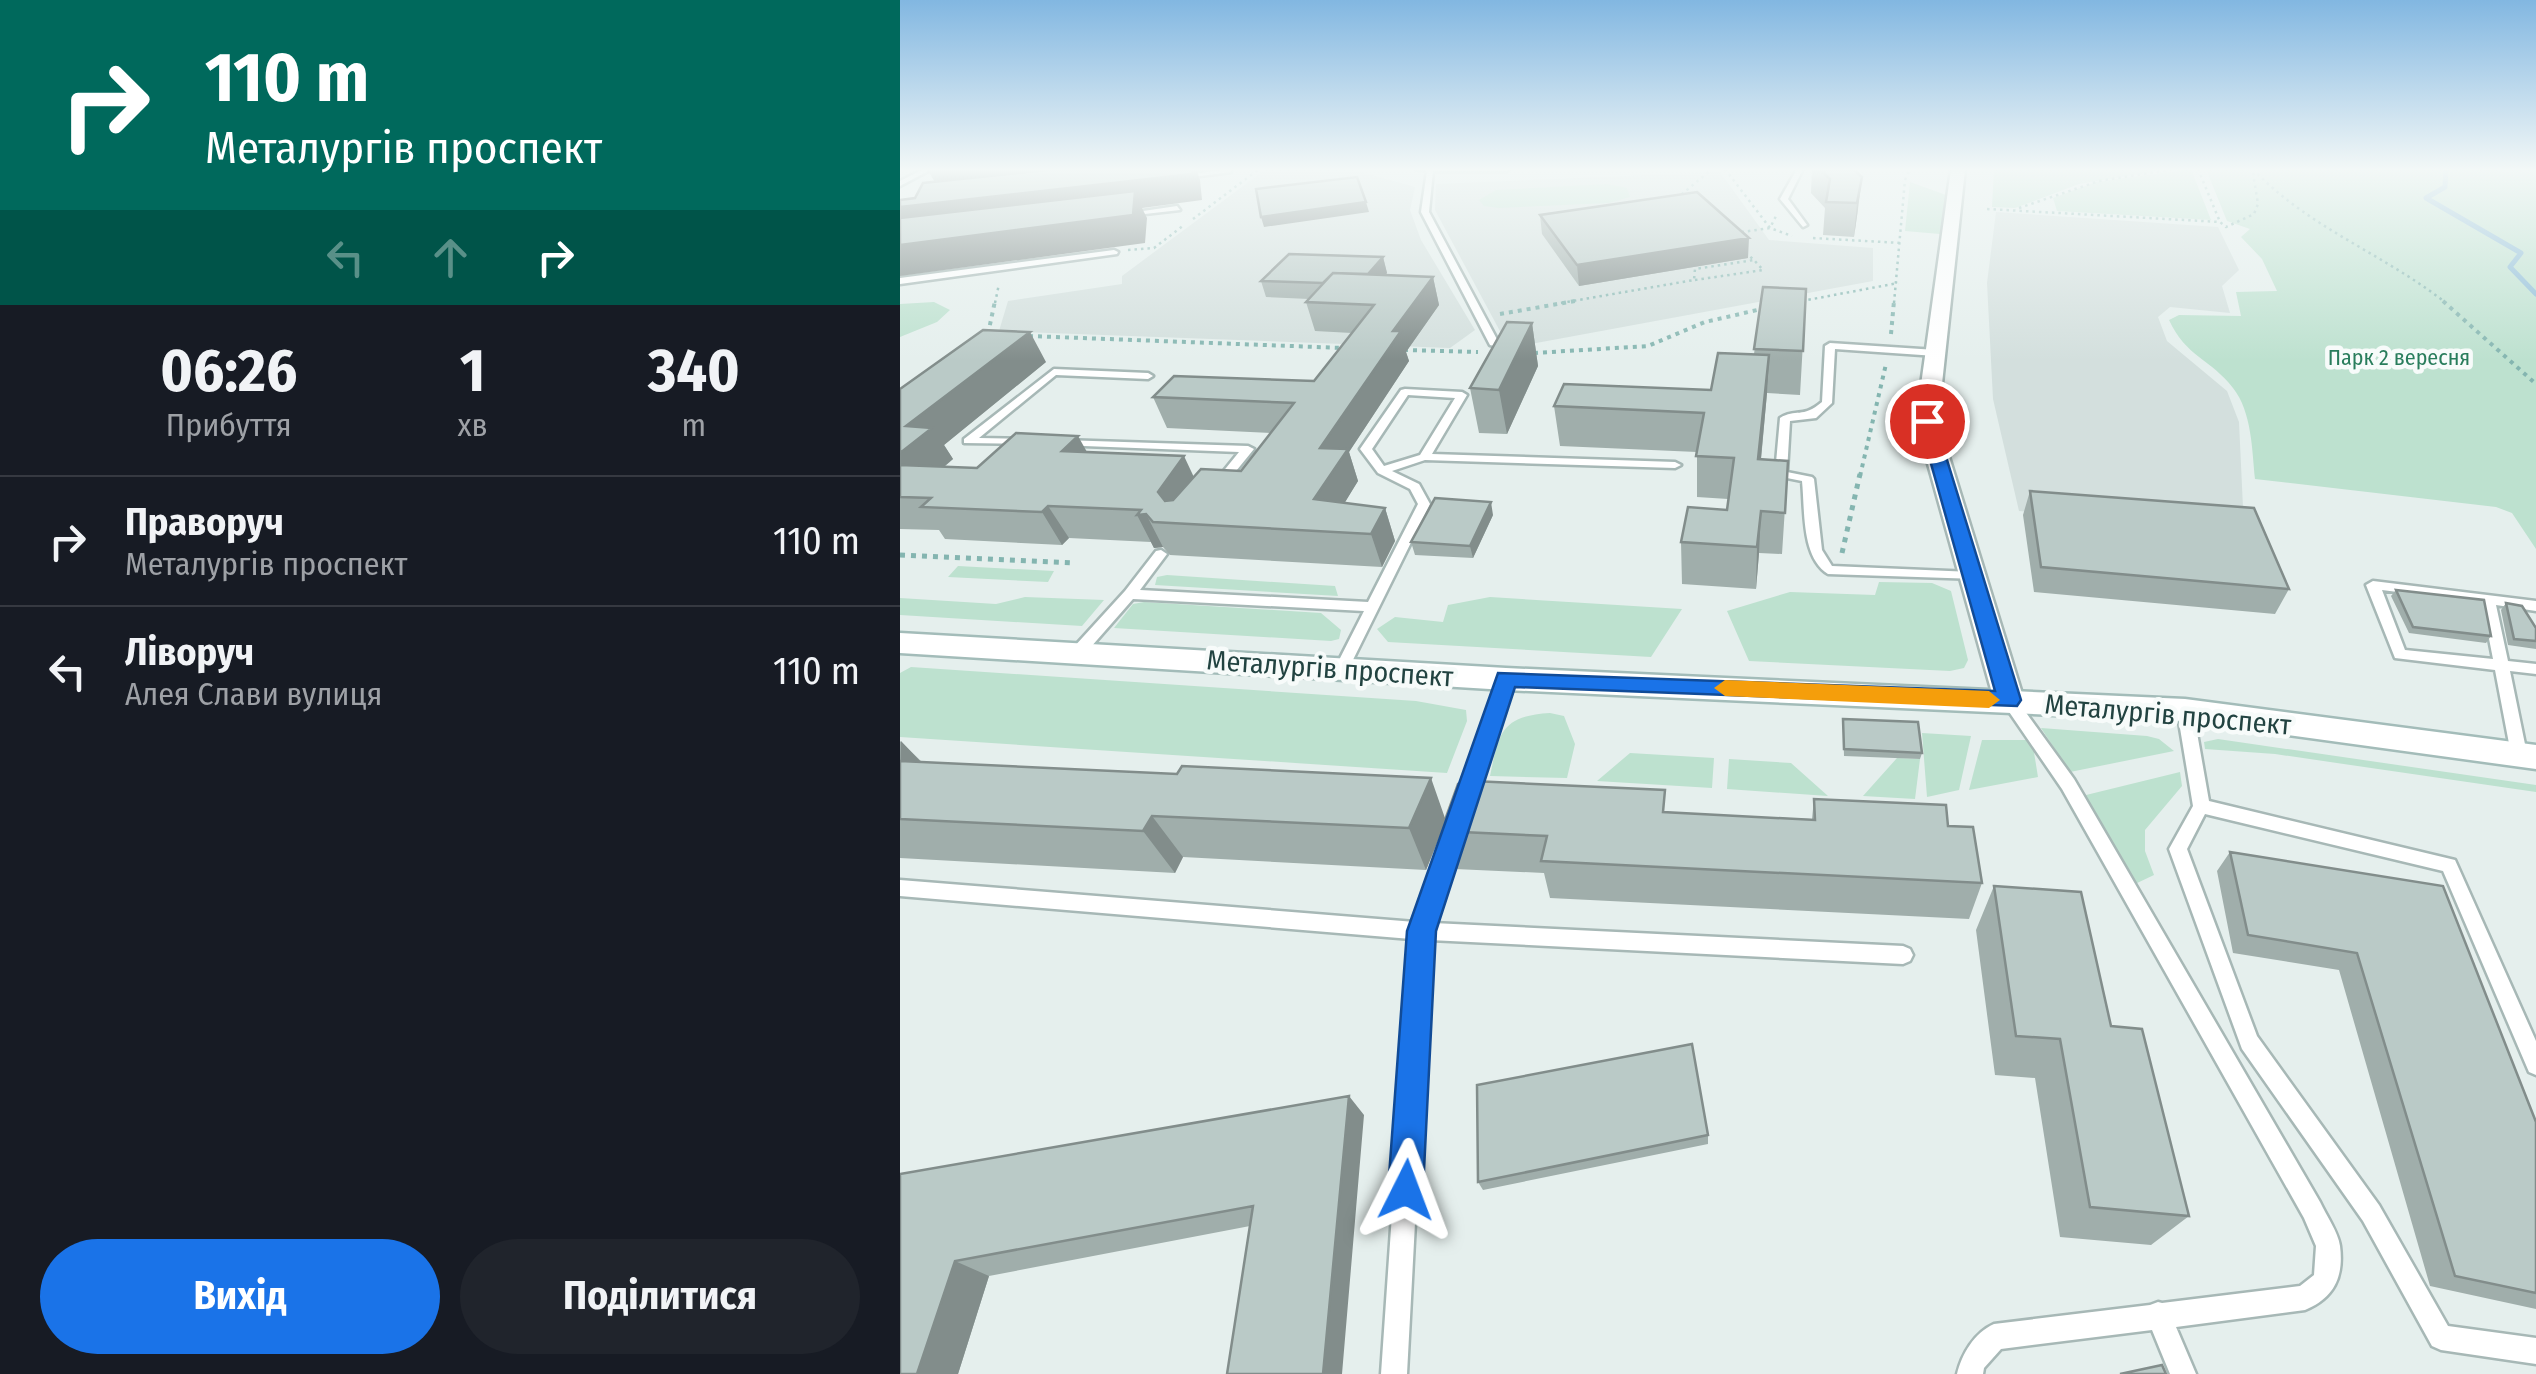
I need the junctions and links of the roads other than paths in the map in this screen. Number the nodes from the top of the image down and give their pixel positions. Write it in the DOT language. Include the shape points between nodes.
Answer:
graph roads {
  1 [pos="1436,233"];
  2 [pos="1950,233"];
  3 [pos="1114,252"];
  4 [pos="900,281"];
  5 [pos="1492,348"];
  6 [pos="1936,352"];
  7 [pos="1148,376"];
  8 [pos="1424,457"];
  9 [pos="1675,464"];
  10 [pos="1382,470"];
  11 [pos="1206,500"];
  12 [pos="1161,554"];
  13 [pos="1972,576"];
  14 [pos="1130,594"];
  15 [pos="2488,600"];
  16 [pos="2536,606"];
  17 [pos="1371,607"];
  18 [pos="900,643"];
  19 [pos="1078,652"];
  20 [pos="2503,665"];
  21 [pos="2536,669"];
  22 [pos="1342,670"];
  23 [pos="1506,679"];
  24 [pos="2009,700"];
  25 [pos="2185,710"];
  26 [pos="2527,756"];
  27 [pos="2200,806"];
  28 [pos="900,888"];
  29 [pos="1422,931"];
  30 [pos="1904,955"];
  31 [pos="2536,1066"];
  32 [pos="2158,1314"];
  33 [pos="2536,1351"];
  34 [pos="1394,1374"];
  35 [pos="1970,1374"];
  36 [pos="2183,1374"];
  1 -- 5 [label="lane"];
  2 -- 6 [label="street"];
  3 -- 4 [label="lane"];
  6 -- 13 [label="street" via="1927,421"];
  6 -- 13 [label="lane" via="1830,346 1827,404 1812,416 1785,418 1781,474 1808,479 1816,550 1828,570"];
  7 -- 11 [label="lane" via="1054,372 968,440 1248,449"];
  8 -- 9 [label="lane"];
  8 -- 10 [label="lane"];
  8 -- 10 [label="lane" via="1462,394 1405,392 1366,449"];
  10 -- 17 [label="lane" via="1415,487 1424,504"];
  12 -- 14 [label="lane"];
  13 -- 24 [label="street"];
  14 -- 17 [label="lane"];
  14 -- 19 [label="lane"];
  15 -- 16 [label="lane"];
  15 -- 20 [label="lane"];
  15 -- 20 [label="lane" via="2373,586 2400,654"];
  17 -- 22 [label="lane"];
  18 -- 19 [label="street, Металургів проспект"];
  19 -- 22 [label="street, Металургів проспект"];
  20 -- 21 [label="lane"];
  20 -- 26 [label="lane"];
  22 -- 23 [label="street, Металургів проспект"];
  23 -- 24 [label="street, Металургів проспект"];
  23 -- 29 [label="lane"];
  24 -- 25 [label="street, Металургів проспект"];
  24 -- 32 [label="lane" via="2068,784 2328,1245 2326,1281 2305,1298"];
  25 -- 26 [label="street, Металургів проспект"];
  25 -- 27 [label="lane"];
  27 -- 31 [label="lane" via="2449,865"];
  27 -- 33 [label="lane" via="2178,849 2249,1042 2371,1213 2441,1337"];
  28 -- 29 [label="lane"];
  29 -- 30 [label="lane"];
  29 -- 34 [label="lane"];
  32 -- 35 [label="lane" via="1994,1337"];
  32 -- 36 [label="lane"];
}
